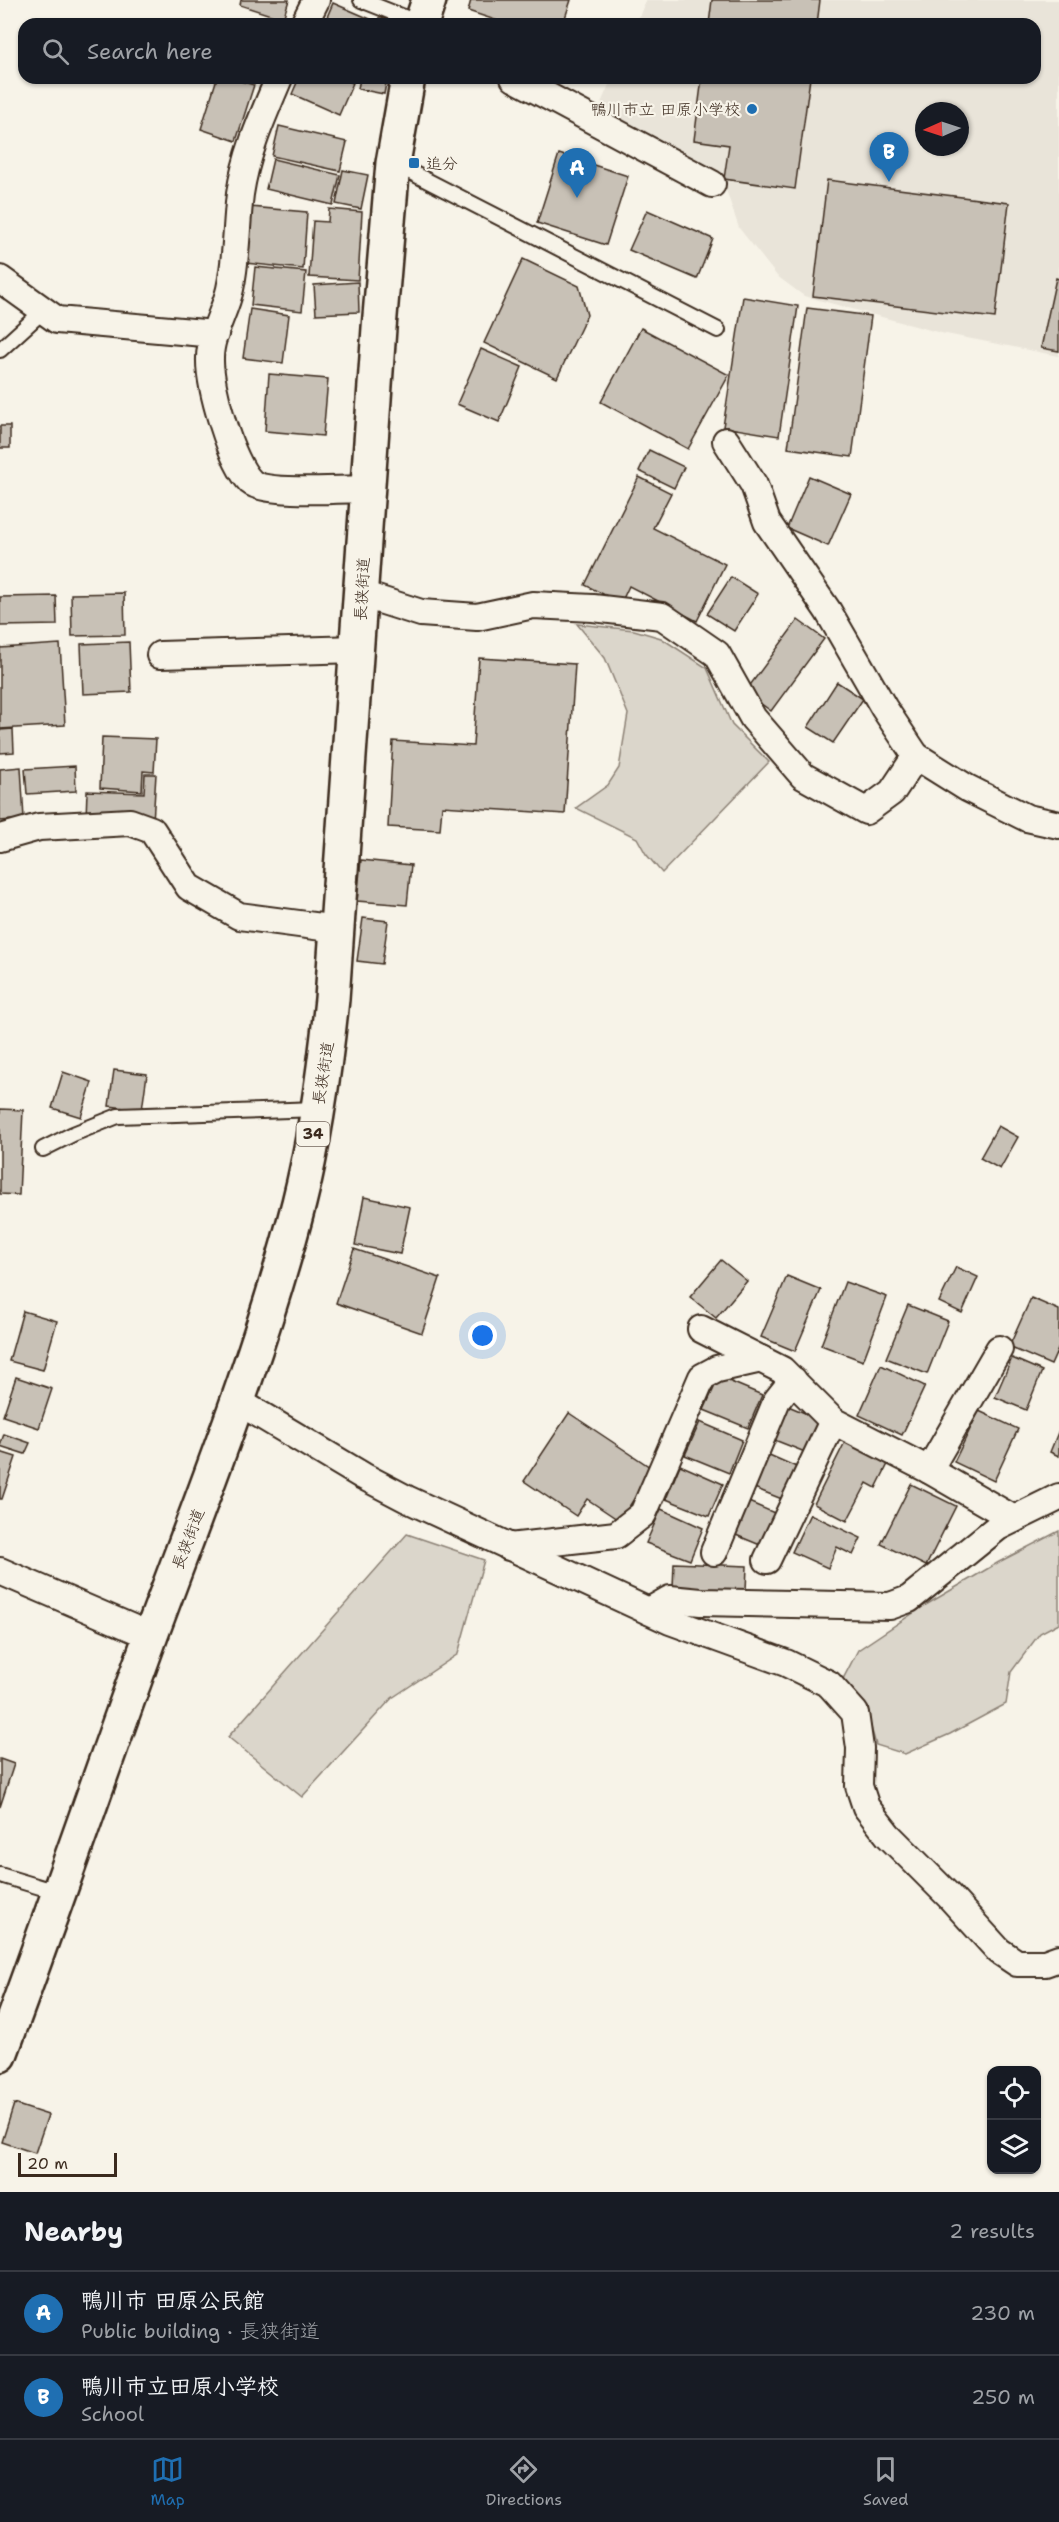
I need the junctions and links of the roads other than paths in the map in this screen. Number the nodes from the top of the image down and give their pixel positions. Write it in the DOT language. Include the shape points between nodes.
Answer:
graph roads {
  1 [pos="316,0"];
  2 [pos="361,0"];
  3 [pos="429,0"];
  4 [pos="307,18"];
  5 [pos="405,18"];
  6 [pos="423,18"];
  7 [pos="277,84"];
  8 [pos="407,84"];
  9 [pos="525,84"];
  10 [pos="393,163"];
  11 [pos="712,184"];
  12 [pos="0,279"];
  13 [pos="44,310"];
  14 [pos="718,330"];
  15 [pos="215,334"];
  16 [pos="0,350"];
  17 [pos="726,441"];
  18 [pos="368,489"];
  19 [pos="362,594"];
  20 [pos="358,649"];
  21 [pos="160,655"];
  22 [pos="916,756"];
  23 [pos="1059,825"];
  24 [pos="0,838"];
  25 [pos="337,929"];
  26 [pos="317,1109"];
  27 [pos="43,1149"];
  28 [pos="701,1329"];
  29 [pos="999,1349"];
  30 [pos="761,1359"];
  31 [pos="793,1380"];
  32 [pos="239,1402"];
  33 [pos="833,1421"];
  34 [pos="929,1470"];
  35 [pos="1059,1497"];
  36 [pos="1014,1519"];
  37 [pos="508,1547"];
  38 [pos="714,1552"];
  39 [pos="767,1560"];
  40 [pos="0,1571"];
  41 [pos="649,1611"];
  42 [pos="151,1636"];
  43 [pos="0,1875"];
  44 [pos="60,1893"];
  45 [pos="1059,1958"];
  46 [pos="0,2055"];
  1 -- 4 [label="street"];
  2 -- 5 [label="lane"];
  3 -- 6 [label="main road"];
  7 -- 15 [label="street" via="247,159 234,272 227,306"];
  8 -- 10 [label="main road, 長狭街道 / 34"];
  9 -- 11 [label="street"];
  10 -- 14 [label="lane"];
  10 -- 18 [label="main road, 長狭街道 / 34"];
  12 -- 13 [label="street"];
  13 -- 15 [label="street" via="57,320"];
  13 -- 16 [label="lane"];
  15 -- 18 [label="street" via="209,357 218,407 237,462 252,483 274,489"];
  17 -- 22 [label="street" via="754,486 767,522 828,611"];
  18 -- 19 [label="main road, 長狭街道 / 34"];
  19 -- 20 [label="main road, 長狭街道 / 34"];
  19 -- 22 [label="street" via="422,613 477,617 533,605 662,616 717,654 753,718 803,776 866,811 892,792"];
  20 -- 21 [label="street"];
  20 -- 25 [label="main road, 長狭街道 / 34"];
  22 -- 23 [label="street" via="967,788 1027,818"];
  24 -- 25 [label="street" via="39,827 130,822 152,830 189,887 239,916"];
  25 -- 26 [label="main road, 長狭街道 / 34"];
  26 -- 27 [label="lane" via="118,1116"];
  26 -- 32 [label="main road, 長狭街道 / 34" via="299,1201"];
  28 -- 30 [label="street"];
  29 -- 34 [label="street"];
  30 -- 31 [label="street"];
  30 -- 37 [label="street" via="717,1369 702,1377 643,1514 615,1535"];
  31 -- 33 [label="street"];
  31 -- 38 [label="street" via="777,1400"];
  32 -- 37 [label="street" via="363,1476"];
  32 -- 42 [label="main road, 長狭街道 / 34"];
  33 -- 34 [label="street"];
  33 -- 39 [label="street"];
  34 -- 36 [label="street"];
  35 -- 36 [label="street"];
  36 -- 41 [label="street" via="998,1527 909,1599 890,1606 670,1599"];
  37 -- 41 [label="street"];
  40 -- 42 [label="street"];
  41 -- 45 [label="street" via="786,1663 829,1684 855,1713 860,1748 859,1786 866,1807 888,1835 999,1952 1017,1963 1045,1963"];
  42 -- 44 [label="main road, 長狭街道 / 34"];
  43 -- 44 [label="lane"];
  44 -- 46 [label="main road, 長狭街道 / 34"];
}
